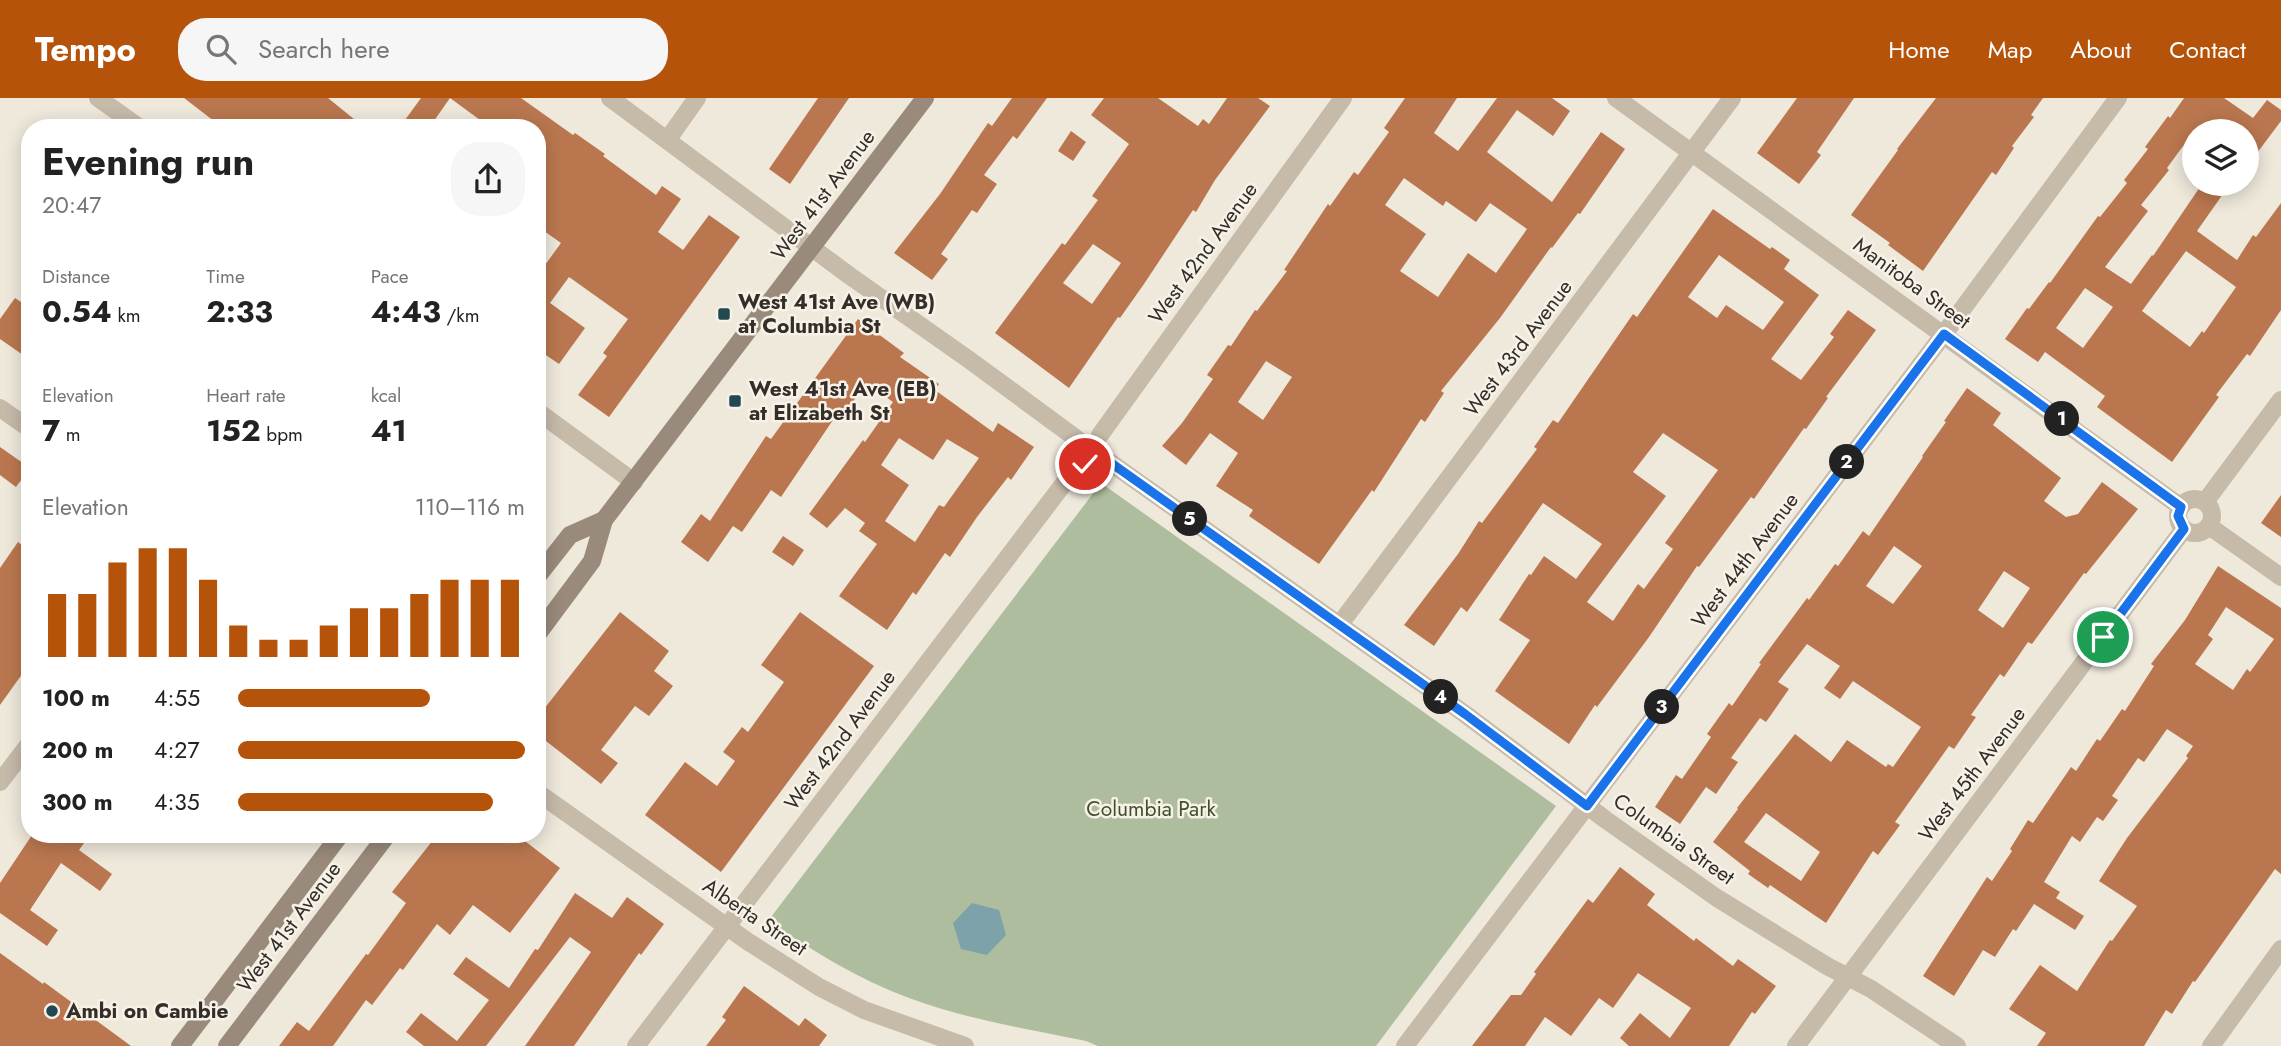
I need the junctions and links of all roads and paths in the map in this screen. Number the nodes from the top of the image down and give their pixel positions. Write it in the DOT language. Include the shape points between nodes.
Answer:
graph roads {
  1 [pos="98,98"];
  2 [pos="610,98"];
  3 [pos="697,98"];
  4 [pos="925,98"];
  5 [pos="1343,98"];
  6 [pos="1616,98"];
  7 [pos="1732,98"];
  8 [pos="2118,98"];
  9 [pos="127,119"];
  10 [pos="668,139"];
  11 [pos="1693,153"];
  12 [pos="812,247"];
  13 [pos="1944,334"];
  14 [pos="2281,400"];
  15 [pos="0,408"];
  16 [pos="546,418"];
  17 [pos="21,423"];
  18 [pos="1100,435"];
  19 [pos="1077,439"];
  20 [pos="1104,458"];
  21 [pos="1081,461"];
  22 [pos="634,482"];
  23 [pos="2204,502"];
  24 [pos="2181,507"];
  25 [pos="604,520"];
  26 [pos="2208,526"];
  27 [pos="2184,529"];
  28 [pos="546,565"];
  29 [pos="2281,577"];
  30 [pos="546,623"];
  31 [pos="1339,624"];
  32 [pos="21,755"];
  33 [pos="0,782"];
  34 [pos="546,798"];
  35 [pos="1587,806"];
  36 [pos="334,843"];
  37 [pos="381,843"];
  38 [pos="726,926"];
  39 [pos="2281,949"];
  40 [pos="1848,977"];
  41 [pos="180,1046"];
  42 [pos="227,1046"];
  43 [pos="636,1046"];
  44 [pos="965,1046"];
  45 [pos="1405,1046"];
  46 [pos="1796,1046"];
  47 [pos="1957,1046"];
  48 [pos="2211,1046"];
  1 -- 9 [label="street"];
  2 -- 10 [label="street"];
  3 -- 10 [label="street"];
  4 -- 12 [label="main road, West 41st Avenue"];
  5 -- 18 [label="street, West 42nd Avenue"];
  6 -- 11 [label="street, Manitoba Street"];
  7 -- 11 [label="street, West 43rd Avenue"];
  8 -- 13 [label="street, West 44th Avenue"];
  10 -- 12 [label="street"];
  11 -- 13 [label="street, Manitoba Street"];
  11 -- 31 [label="street, West 43rd Avenue"];
  12 -- 19 [label="street"];
  12 -- 22 [label="main road, West 41st Avenue"];
  13 -- 24 [label="street, Manitoba Street"];
  13 -- 35 [label="street, West 44th Avenue"];
  14 -- 23 [label="street"];
  15 -- 17 [label="street"];
  16 -- 22 [label="street"];
  18 -- 19 [label="street" via="1090,432"];
  18 -- 20 [label="street" via="1106,443"];
  19 -- 21 [label="street" via="1074,449"];
  20 -- 21 [label="street" via="1095,464"];
  20 -- 31 [label="street, Columbia Street"];
  21 -- 38 [label="street, West 42nd Avenue"];
  22 -- 25 [label="main road, West 41st Avenue"];
  23 -- 24 [label="street" via="2189,500"];
  23 -- 26 [label="street" via="2212,516"];
  24 -- 27 [label="street" via="2178,516"];
  25 -- 28 [label="main road, West 41st Avenue" via="570,534"];
  25 -- 30 [label="main road, West 41st Avenue" via="593,561"];
  26 -- 27 [label="street" via="2194,533"];
  26 -- 29 [label="street"];
  27 -- 40 [label="street, West 45th Avenue"];
  31 -- 35 [label="street, Columbia Street"];
  32 -- 33 [label="street"];
  34 -- 38 [label="street, Alberta Street"];
  35 -- 40 [label="street, Columbia Street" via="1717,898"];
  35 -- 45 [label="street, West 44th Avenue"];
  36 -- 41 [label="main road, West 41st Avenue"];
  37 -- 42 [label="main road, West 41st Avenue"];
  38 -- 43 [label="street, West 42nd Avenue"];
  38 -- 44 [label="street, Alberta Street" via="863,1010"];
  39 -- 48 [label="street"];
  40 -- 46 [label="street, West 45th Avenue"];
  40 -- 47 [label="street, Columbia Street"];
}
